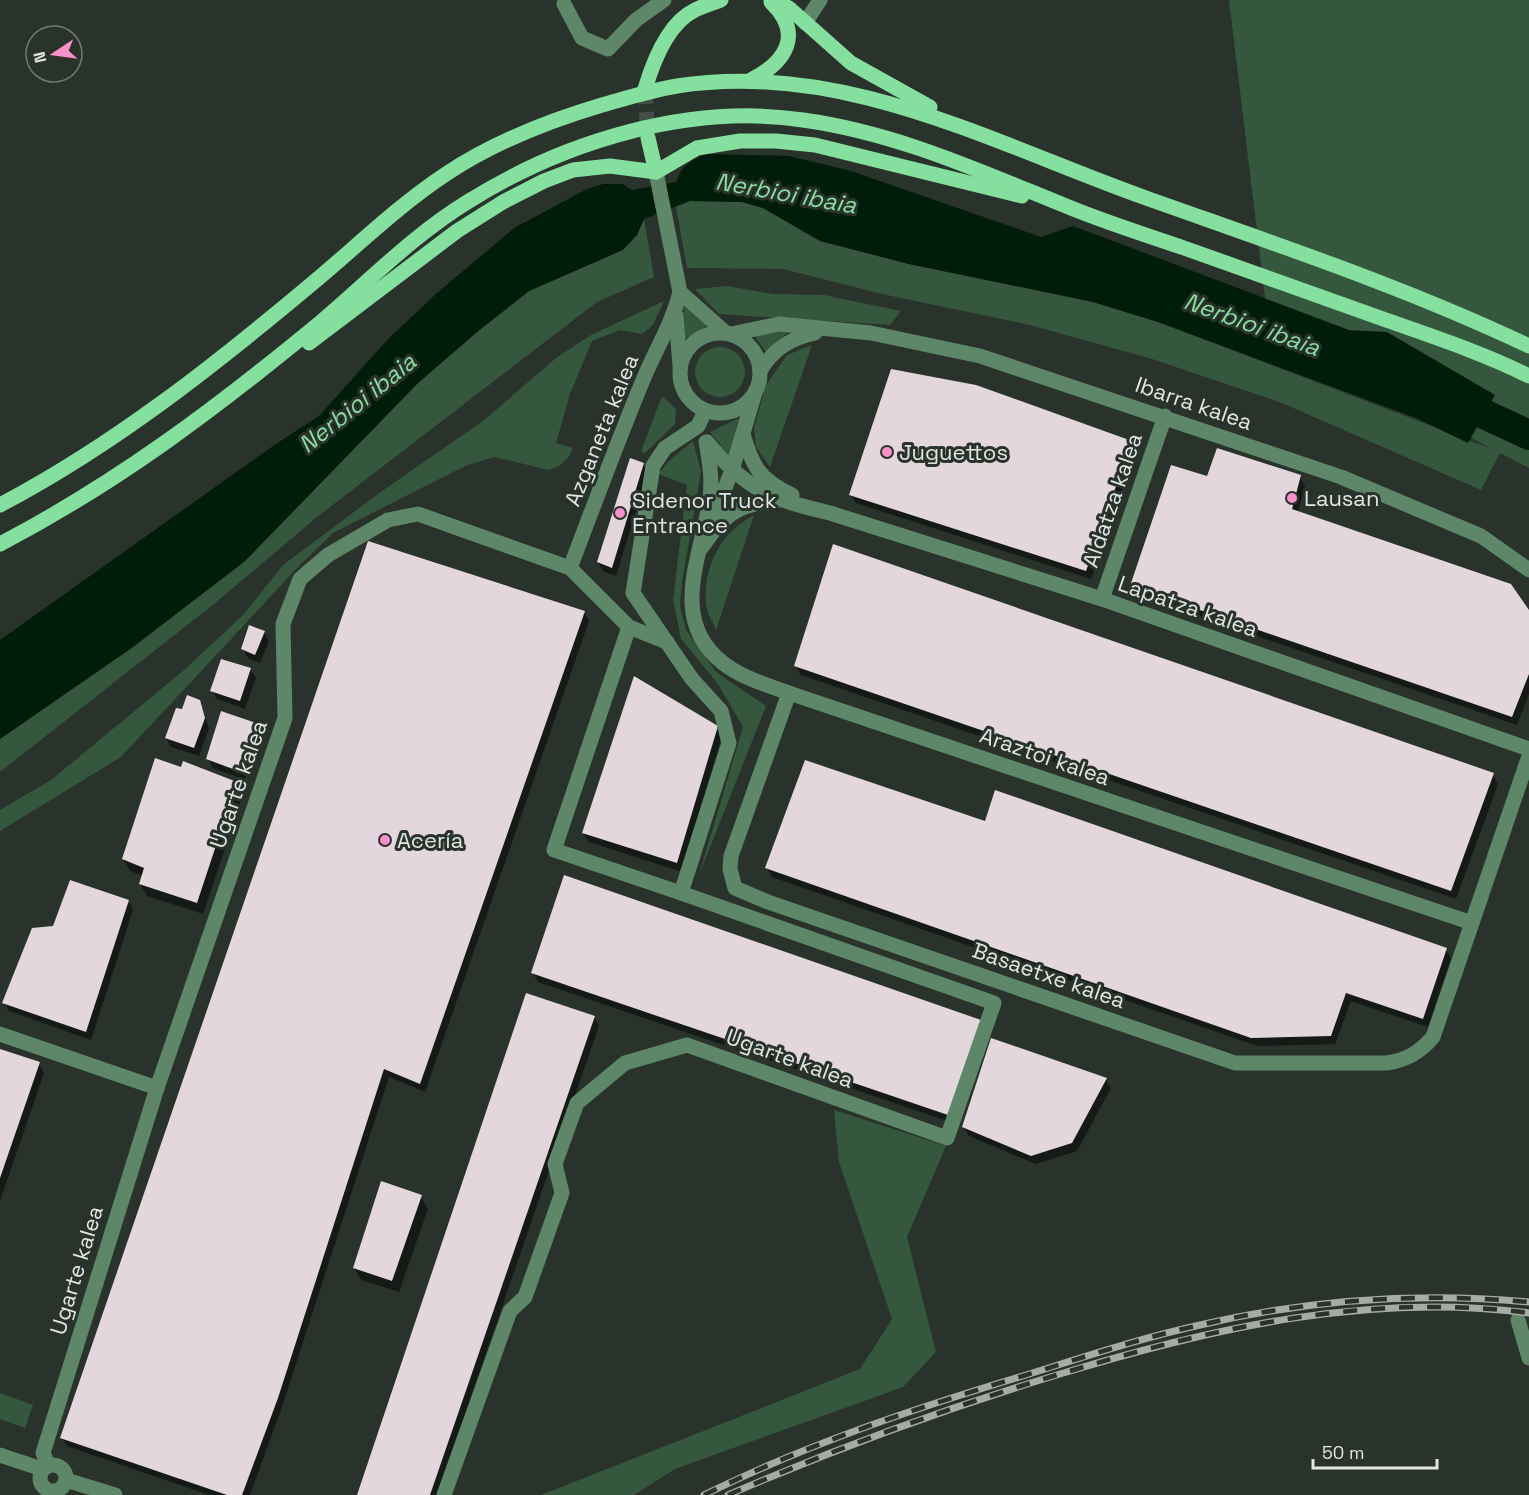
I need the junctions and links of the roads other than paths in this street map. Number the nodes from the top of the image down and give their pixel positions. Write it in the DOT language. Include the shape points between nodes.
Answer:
graph roads {
  1 [pos="664,0"];
  2 [pos="721,0"];
  3 [pos="769,0"];
  4 [pos="774,0"];
  5 [pos="820,0"];
  6 [pos="564,4"];
  7 [pos="805,22"];
  8 [pos="749,81"];
  9 [pos="645,89"];
  10 [pos="981,133"];
  11 [pos="648,138"];
  12 [pos="656,172"];
  13 [pos="1075,210"];
  14 [pos="680,292"];
  15 [pos="676,310"];
  16 [pos="827,330"];
  17 [pos="729,334"];
  18 [pos="1529,346"];
  19 [pos="680,366"];
  20 [pos="760,371"];
  21 [pos="1529,376"];
  22 [pos="755,393"];
  23 [pos="705,411"];
  24 [pos="1165,416"];
  25 [pos="201,418"];
  26 [pos="698,426"];
  27 [pos="743,435"];
  28 [pos="706,442"];
  29 [pos="732,470"];
  30 [pos="780,500"];
  31 [pos="0,505"];
  32 [pos="830,513"];
  33 [pos="0,544"];
  34 [pos="699,552"];
  35 [pos="570,568"];
  36 [pos="1529,570"];
  37 [pos="1102,599"];
  38 [pos="629,627"];
  39 [pos="667,642"];
  40 [pos="789,693"];
  41 [pos="1529,749"];
  42 [pos="1529,756"];
  43 [pos="681,893"];
  44 [pos="1472,923"];
  45 [pos="0,1034"];
  46 [pos="157,1088"];
  47 [pos="1518,1320"];
  48 [pos="1529,1358"];
  49 [pos="0,1455"];
  50 [pos="45,1467"];
  51 [pos="66,1480"];
  52 [pos="53,1493"];
  53 [pos="115,1495"];
  54 [pos="444,1495"];
  1 -- 6 [label="street" via="636,20 608,49 582,38"];
  2 -- 9 [label="main road" via="692,11 667,37"];
  3 -- 8 [label="main road" via="782,13 788,29 787,50 769,71"];
  4 -- 7 [label="main road"];
  5 -- 7 [label="street"];
  7 -- 10 [label="main road" via="851,63 881,82"];
  8 -- 10 [label="main road" via="807,85 907,107"];
  8 -- 31 [label="main road" via="674,86 568,115 447,173 234,348 125,431"];
  10 -- 18 [label="main road" via="1087,177 1457,312"];
  11 -- 12 [label="main road"];
  12 -- 13 [label="main road" via="697,148 740,141 776,141 815,145"];
  12 -- 14 [label="street"];
  12 -- 25 [label="main road" via="610,166 573,170 503,202 457,231 345,318"];
  13 -- 21 [label="main road" via="1441,340"];
  13 -- 25 [label="main road" via="969,165 855,130 759,117 681,121 579,148 466,202"];
  14 -- 15 [label="street, Azganeta kalea"];
  14 -- 17 [label="street"];
  15 -- 19 [label="street, Azganeta kalea"];
  15 -- 35 [label="street, Azganeta kalea" via="614,452"];
  16 -- 17 [label="street, Ibarra kalea" via="779,324"];
  16 -- 20 [label="street, Ibarra kalea" via="789,341 768,358"];
  16 -- 24 [label="street, Ibarra kalea" via="871,333 980,356"];
  17 -- 19 [label="street" via="702,337 684,354"];
  17 -- 20 [label="street" via="751,348"];
  19 -- 23 [label="street, Azganeta kalea" via="685,392"];
  20 -- 22 [label="street"];
  22 -- 23 [label="street" via="748,402 728,413"];
  22 -- 27 [label="street"];
  23 -- 26 [label="street"];
  24 -- 36 [label="street, Ibarra kalea" via="1430,512 1481,536"];
  24 -- 37 [label="street, Aldatza kalea"];
  25 -- 33 [label="main road" via="135,465"];
  26 -- 28 [label="street"];
  26 -- 39 [label="street" via="665,448 652,466 633,593"];
  27 -- 29 [label="street"];
  27 -- 32 [label="street" via="752,462 763,478"];
  28 -- 29 [label="street"];
  28 -- 34 [label="street" via="711,488"];
  29 -- 30 [label="street" via="746,483"];
  29 -- 34 [label="street"];
  30 -- 32 [label="street"];
  30 -- 34 [label="street" via="744,508 721,520"];
  32 -- 37 [label="street, Lapatza kalea"];
  34 -- 40 [label="street, Araztoi kalea" via="691,598 693,618 709,651 736,672"];
  35 -- 38 [label="street, Ugarte kalea"];
  35 -- 46 [label="street, Ugarte kalea" via="418,514 388,520 328,555 300,579 283,624 285,718"];
  37 -- 41 [label="street, Lapatza kalea"];
  38 -- 39 [label="street, Ugarte kalea"];
  38 -- 43 [label="street, Ugarte kalea" via="554,850"];
  39 -- 43 [label="street" via="692,679 721,711 729,743"];
  40 -- 44 [label="street, Araztoi kalea"];
  40 -- 44 [label="street, Basaetxe kalea" via="731,856 735,888 1235,1063 1387,1063 1410,1057 1433,1037"];
  42 -- 44 [label="street"];
  43 -- 54 [label="street, Ugarte kalea" via="994,1003 947,1138 687,1045 625,1063 577,1103 555,1164 561,1193 525,1297 510,1311"];
  45 -- 46 [label="street"];
  46 -- 50 [label="street, Ugarte kalea" via="43,1453"];
  47 -- 48 [label="street"];
  49 -- 50 [label="street"];
  50 -- 51 [label="street" via="60,1466"];
  50 -- 52 [label="street, Ugarte kalea" via="39,1478 42,1486"];
  51 -- 52 [label="street, Ugarte kalea"];
  51 -- 53 [label="street"];
}
